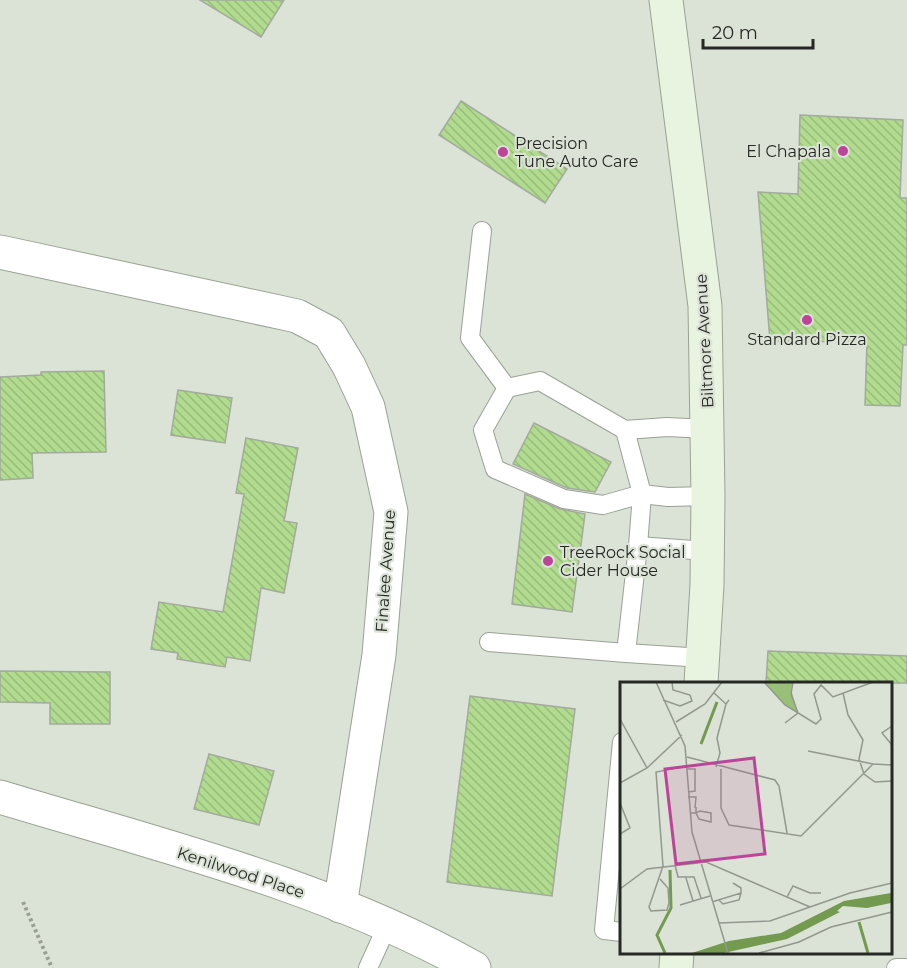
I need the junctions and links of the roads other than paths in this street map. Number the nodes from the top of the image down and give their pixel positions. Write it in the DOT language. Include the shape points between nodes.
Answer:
graph roads {
  1 [pos="666,0"];
  2 [pos="482,231"];
  3 [pos="0,252"];
  4 [pos="507,387"];
  5 [pos="708,429"];
  6 [pos="625,430"];
  7 [pos="642,494"];
  8 [pos="708,496"];
  9 [pos="638,546"];
  10 [pos="707,551"];
  11 [pos="489,642"];
  12 [pos="627,653"];
  13 [pos="702,670"];
  14 [pos="620,763"];
  15 [pos="0,796"];
  16 [pos="340,906"];
  17 [pos="388,924"];
  18 [pos="620,932"];
  19 [pos="677,953"];
  20 [pos="368,968"];
  21 [pos="474,968"];
  22 [pos="676,968"];
  23 [pos="896,968"];
  24 [pos="907,968"];
  1 -- 5 [label="main road, Biltmore Avenue" via="705,306"];
  2 -- 4 [label="lane" via="471,338"];
  3 -- 16 [label="street, Finalee Avenue" via="297,316 329,333 349,366 368,407 392,512 379,655"];
  4 -- 6 [label="lane" via="540,381"];
  4 -- 7 [label="lane" via="483,430 495,470 564,499 593,504"];
  5 -- 6 [label="lane"];
  5 -- 8 [label="main road, Biltmore Avenue"];
  6 -- 7 [label="lane"];
  7 -- 8 [label="lane"];
  7 -- 9 [label="lane"];
  8 -- 10 [label="main road, Biltmore Avenue"];
  9 -- 10 [label="lane"];
  9 -- 12 [label="lane"];
  10 -- 13 [label="main road, Biltmore Avenue"];
  11 -- 12 [label="lane"];
  12 -- 13 [label="lane"];
  14 -- 18 [label="lane" via="604,930"];
  15 -- 16 [label="street, Kenilwood Place" via="238,869"];
  16 -- 17 [label="street, Kenilwood Place"];
  17 -- 20 [label="lane"];
  17 -- 21 [label="street, Kenilwood Place"];
  19 -- 22 [label="main road"];
  23 -- 24 [label="lane"];
}
